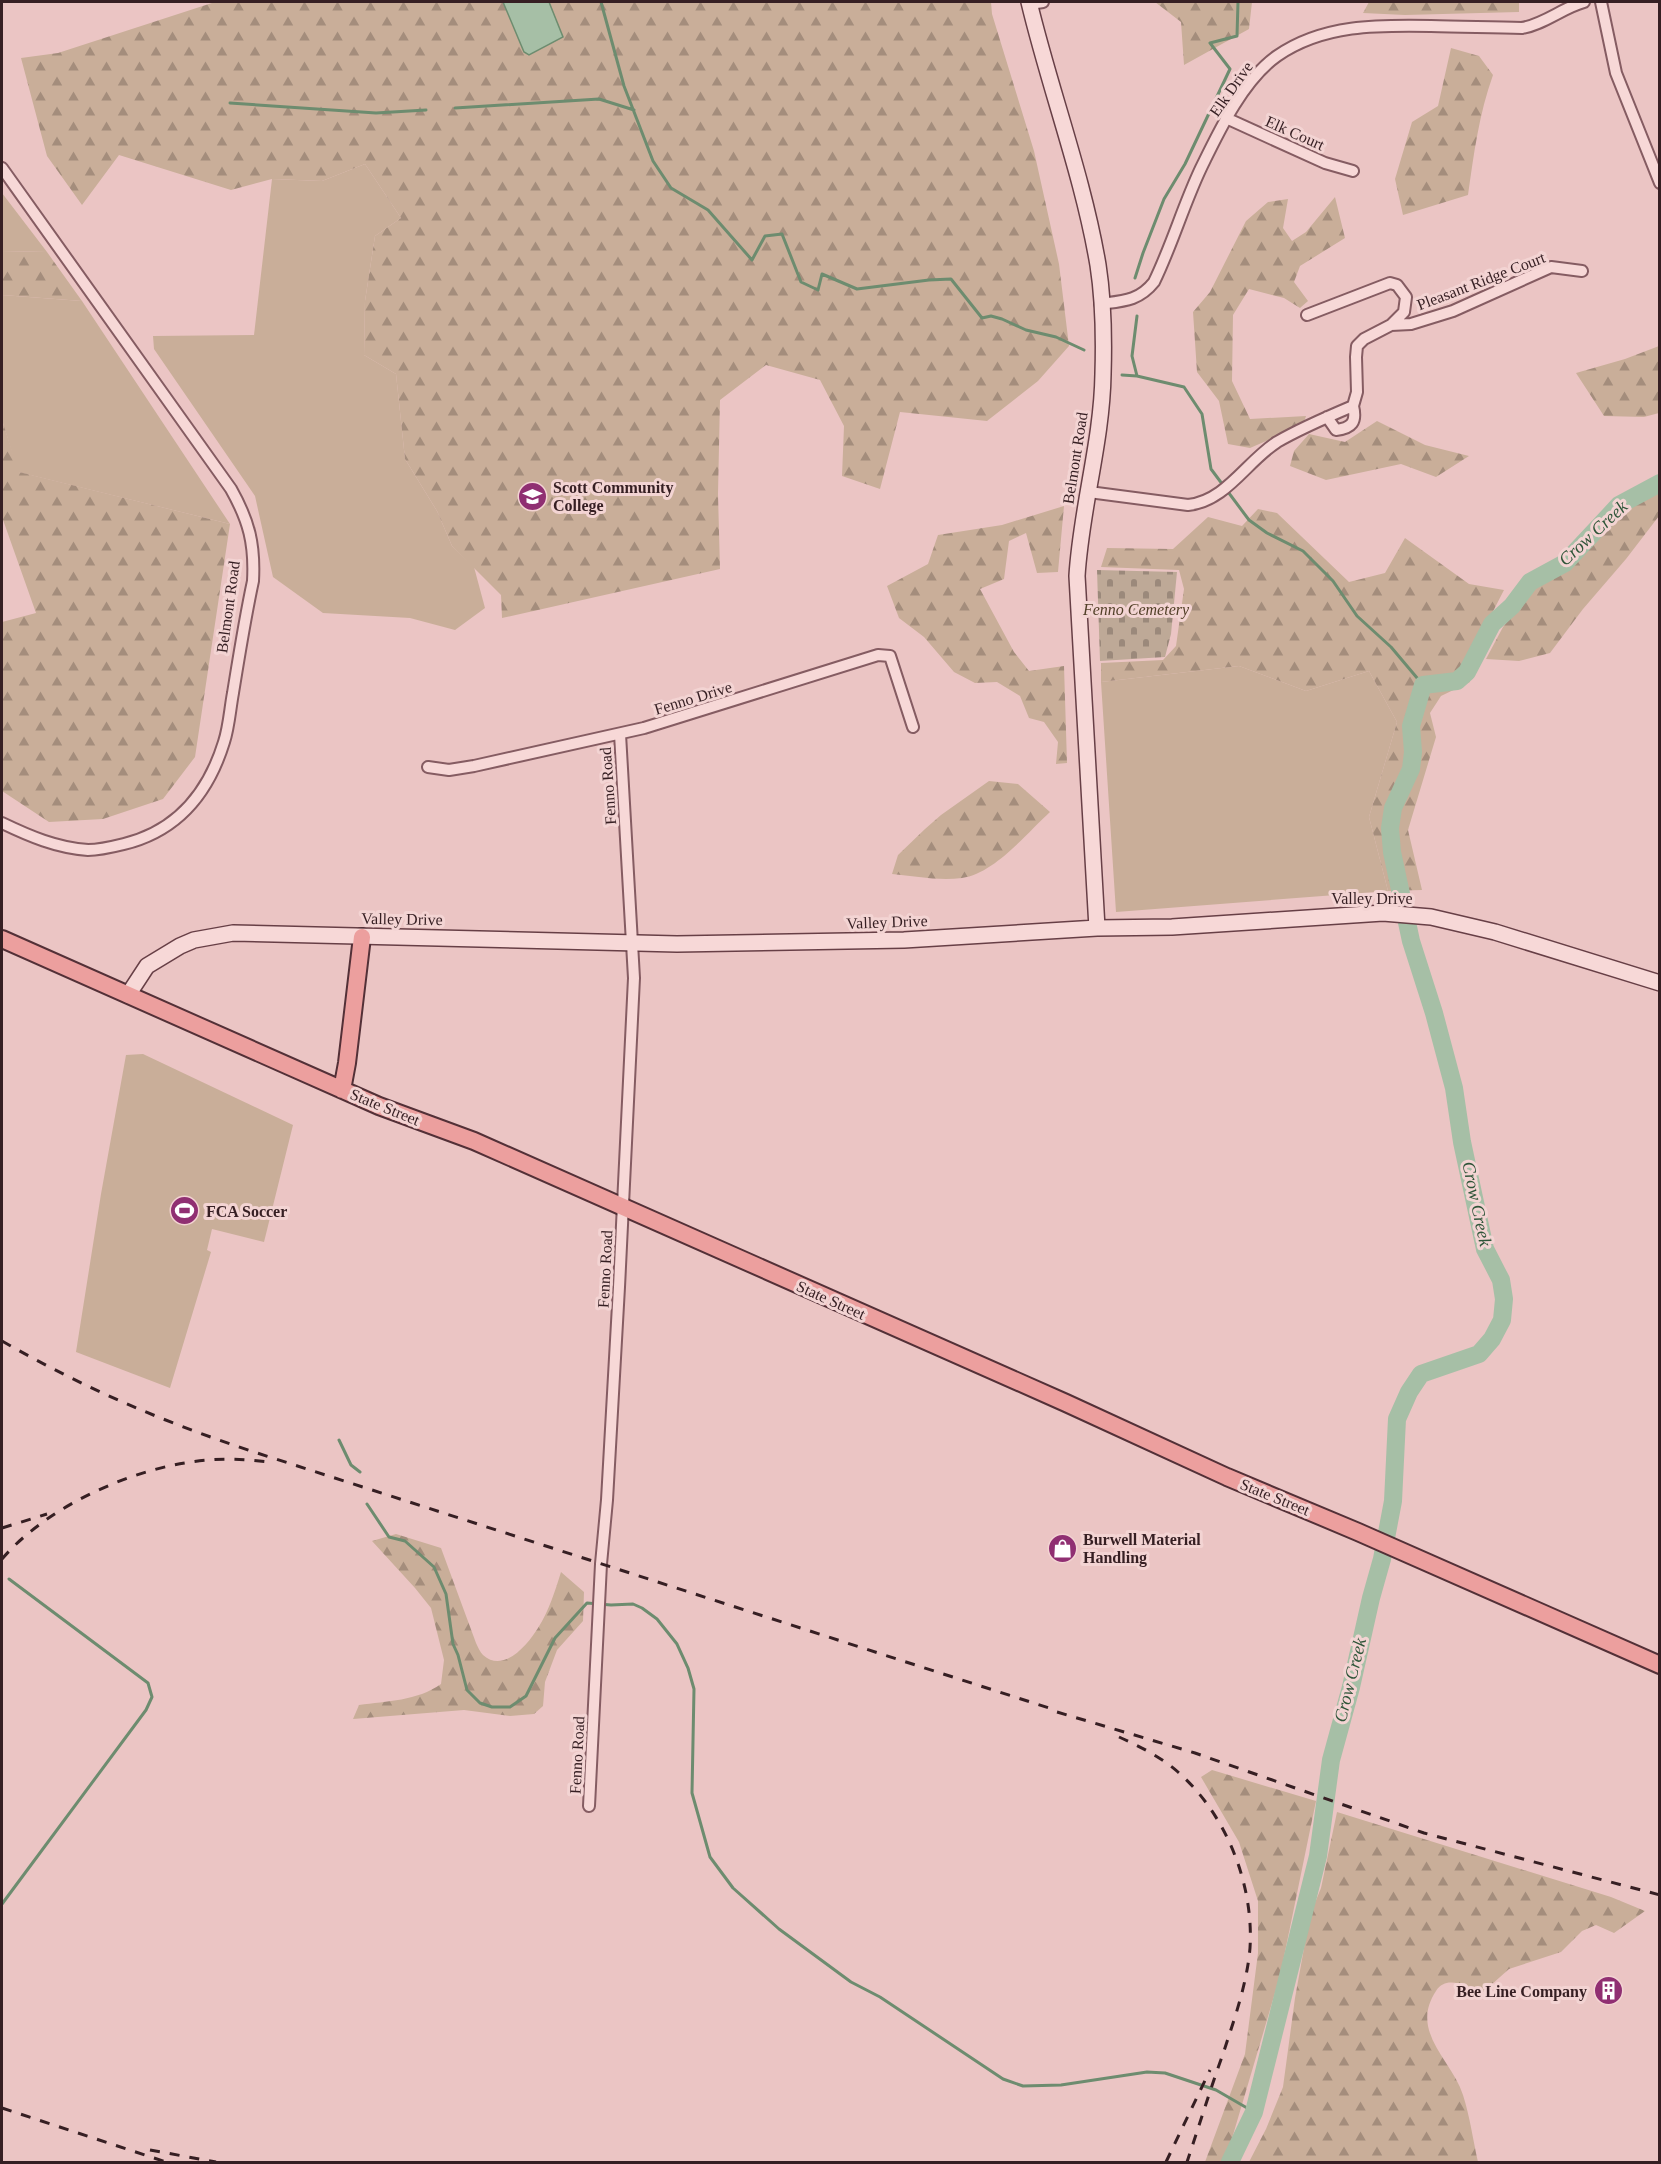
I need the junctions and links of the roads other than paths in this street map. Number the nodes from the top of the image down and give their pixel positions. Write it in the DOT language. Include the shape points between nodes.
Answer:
graph roads {
  1 [pos="1034,2"];
  2 [pos="1584,2"];
  3 [pos="1601,2"];
  4 [pos="1226,118"];
  5 [pos="2,168"];
  6 [pos="1353,171"];
  7 [pos="1659,183"];
  8 [pos="1582,271"];
  9 [pos="1101,304"];
  10 [pos="1307,315"];
  11 [pos="1391,325"];
  12 [pos="1353,406"];
  13 [pos="1327,417"];
  14 [pos="1089,492"];
  15 [pos="914,727"];
  16 [pos="620,734"];
  17 [pos="428,767"];
  18 [pos="2,823"];
  19 [pos="1097,928"];
  20 [pos="362,937"];
  21 [pos="2,939"];
  22 [pos="633,942"];
  23 [pos="1659,983"];
  24 [pos="128,995"];
  25 [pos="342,1090"];
  26 [pos="623,1207"];
  27 [pos="1659,1665"];
  28 [pos="589,1806"];
  1 -- 9 [label="street, Belmont Road" via="1090,226"];
  2 -- 4 [label="street, Elk Drive" via="1522,28 1378,25 1332,32 1276,56"];
  3 -- 7 [label="street" via="1616,73"];
  4 -- 6 [label="street, Elk Court" via="1325,163"];
  4 -- 9 [label="street, Elk Drive" via="1154,282 1145,293 1132,299"];
  5 -- 18 [label="street, Belmont Road" via="231,489 250,532 254,557 225,740 215,768 193,803 166,827 140,840 107,849 60,846"];
  8 -- 11 [label="street, Pleasant Ridge Court" via="1551,267 1453,311 1411,324"];
  9 -- 14 [label="street, Belmont Road" via="1102,396"];
  10 -- 11 [label="street, Pleasant Ridge Court" via="1390,284 1397,285 1406,297 1404,312"];
  11 -- 12 [label="street, Pleasant Ridge Court" via="1357,346 1358,392"];
  12 -- 13 [label="street"];
  12 -- 13 [label="street" via="1353,423 1345,429 1336,430"];
  13 -- 14 [label="street" via="1266,450 1210,499 1188,505"];
  14 -- 19 [label="street, Belmont Road" via="1078,559 1078,600"];
  15 -- 16 [label="street, Fenno Drive" via="890,656 878,655"];
  16 -- 17 [label="street, Fenno Drive" via="474,766 449,770"];
  16 -- 22 [label="street, Fenno Road"];
  19 -- 22 [label="street, Valley Drive" via="904,940"];
  19 -- 23 [label="street, Valley Drive" via="1383,913 1431,917 1495,932"];
  20 -- 22 [label="street, Valley Drive"];
  20 -- 24 [label="street, Valley Drive" via="233,933 194,940 147,966"];
  20 -- 25 [label="main road"];
  21 -- 24 [label="main road, State Street"];
  22 -- 26 [label="street, Fenno Road"];
  24 -- 25 [label="main road, State Street"];
  25 -- 26 [label="main road, State Street" via="474,1141"];
  26 -- 27 [label="main road, State Street"];
  26 -- 28 [label="street, Fenno Road"];
}
